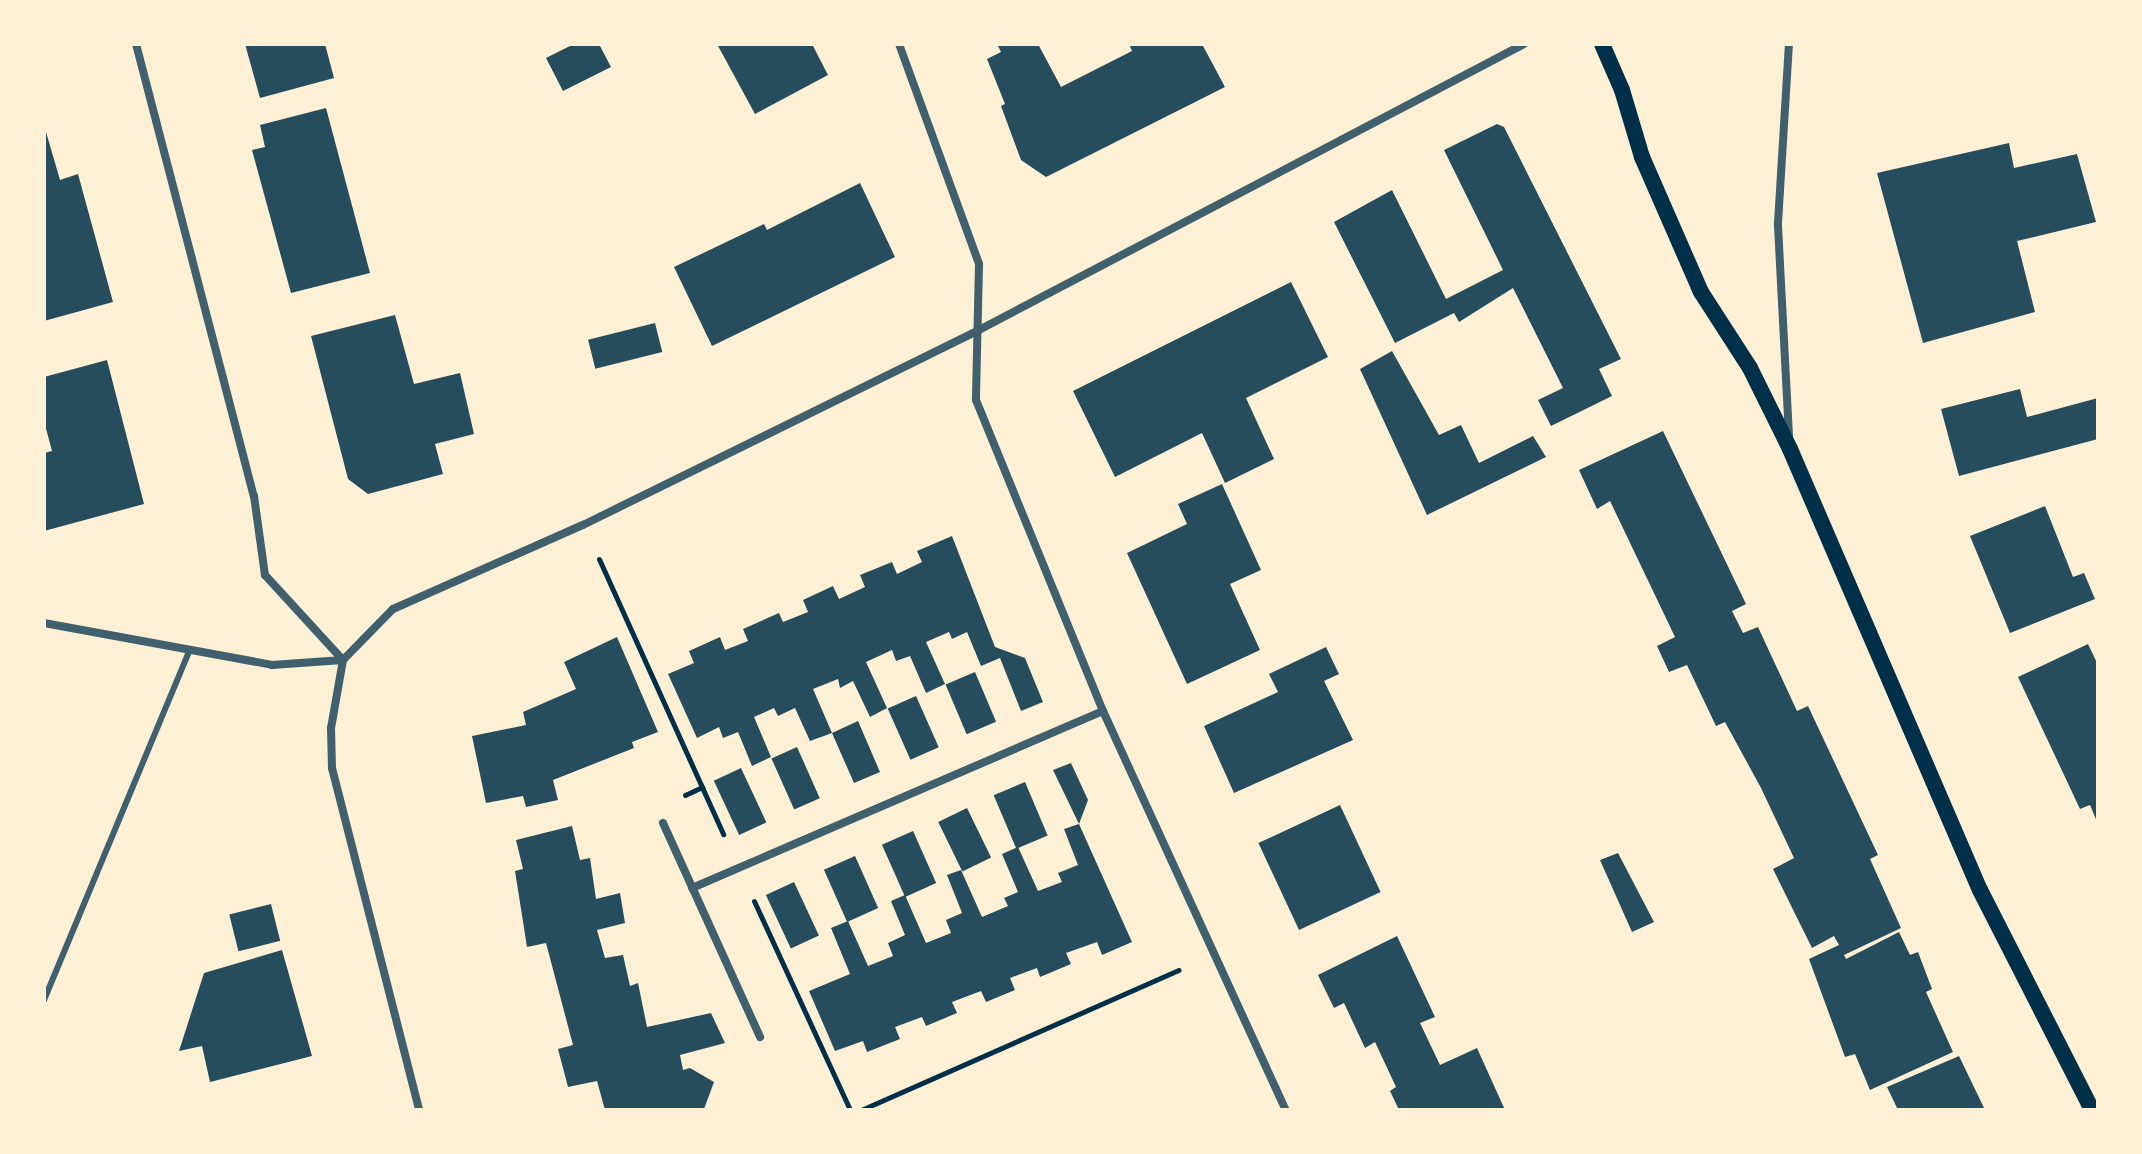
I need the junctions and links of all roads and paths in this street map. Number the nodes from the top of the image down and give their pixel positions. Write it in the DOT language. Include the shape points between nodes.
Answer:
graph roads {
  1 [pos="136,44"];
  2 [pos="899,44"];
  3 [pos="1524,44"];
  4 [pos="1602,44"];
  5 [pos="1789,44"];
  6 [pos="977,331"];
  7 [pos="1790,449"];
  8 [pos="583,525"];
  9 [pos="44,623"];
  10 [pos="190,650"];
  11 [pos="343,660"];
  12 [pos="1103,711"];
  13 [pos="663,823"];
  14 [pos="739,869"];
  15 [pos="692,888"];
  16 [pos="1215,955"];
  17 [pos="44,1000"];
  18 [pos="760,1037"];
  19 [pos="419,1110"];
  20 [pos="850,1110"];
  21 [pos="861,1110"];
  22 [pos="1286,1110"];
  23 [pos="2092,1110"];
  1 -- 11 [label="street" via="254,496 265,575"];
  2 -- 6 [label="street" via="979,264"];
  3 -- 6 [label="street"];
  4 -- 7 [label="main road" via="1642,157 1701,292 1750,368"];
  5 -- 7 [label="street" via="1778,223"];
  6 -- 8 [label="street"];
  6 -- 12 [label="street" via="976,400"];
  7 -- 23 [label="main road" via="1980,890"];
  8 -- 11 [label="street" via="393,609"];
  8 -- 14 [label="path"];
  9 -- 10 [label="street"];
  10 -- 11 [label="street" via="272,665"];
  10 -- 17 [label="lane"];
  11 -- 19 [label="street" via="331,728 332,768"];
  12 -- 14 [label="street"];
  12 -- 16 [label="street"];
  13 -- 15 [label="street"];
  14 -- 15 [label="street"];
  14 -- 20 [label="path"];
  15 -- 18 [label="street"];
  16 -- 21 [label="path"];
  16 -- 22 [label="street"];
}
